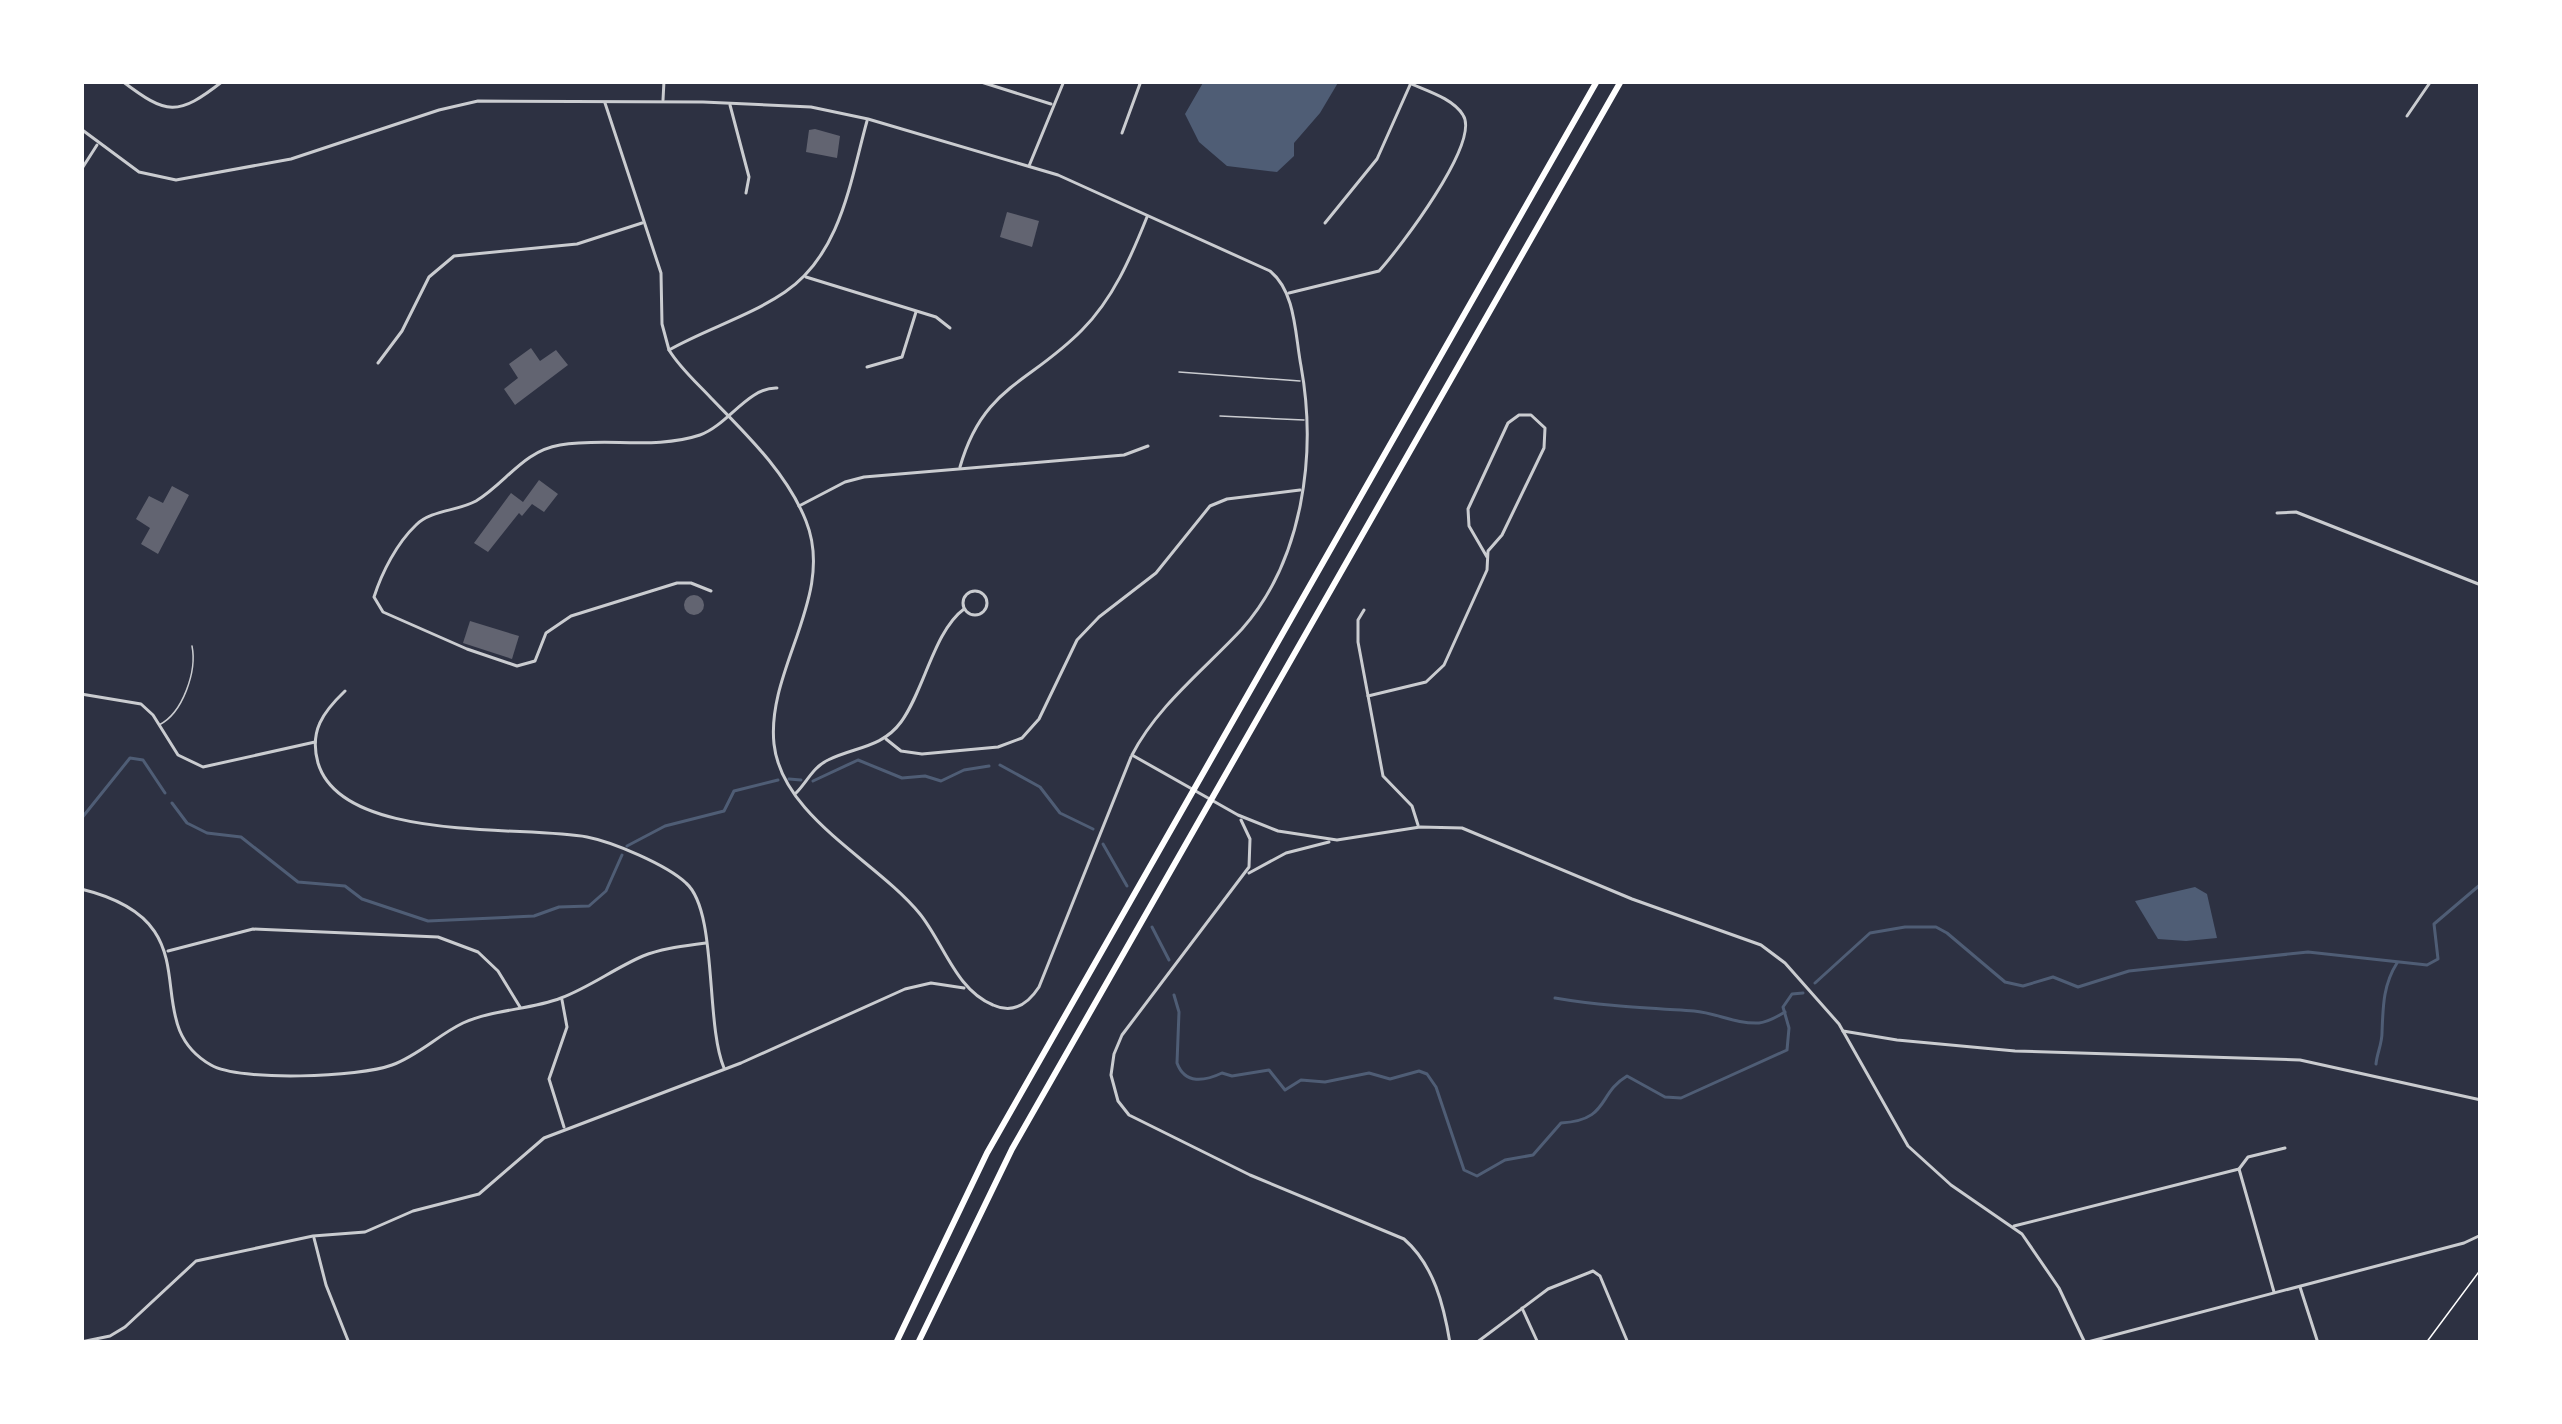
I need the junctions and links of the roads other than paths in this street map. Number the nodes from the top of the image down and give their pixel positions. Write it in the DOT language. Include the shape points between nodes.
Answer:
graph roads {
  1 [pos="122,81"];
  2 [pos="223,81"];
  3 [pos="664,81"];
  4 [pos="978,81"];
  5 [pos="1064,81"];
  6 [pos="1141,81"];
  7 [pos="1598,81"];
  8 [pos="1622,81"];
  9 [pos="2431,81"];
  10 [pos="1408,82"];
  11 [pos="605,101"];
  12 [pos="663,101"];
  13 [pos="730,103"];
  14 [pos="1053,105"];
  15 [pos="2407,116"];
  16 [pos="868,119"];
  17 [pos="81,130"];
  18 [pos="1122,133"];
  19 [pos="97,145"];
  20 [pos="1029,166"];
  21 [pos="81,170"];
  22 [pos="746,193"];
  23 [pos="1148,214"];
  24 [pos="644,223"];
  25 [pos="1325,224"];
  26 [pos="804,276"];
  27 [pos="1287,294"];
  28 [pos="916,310"];
  29 [pos="950,328"];
  30 [pos="669,350"];
  31 [pos="378,362"];
  32 [pos="867,367"];
  33 [pos="1179,372"];
  34 [pos="1304,381"];
  35 [pos="777,388"];
  36 [pos="1220,416"];
  37 [pos="730,418"];
  38 [pos="1308,420"];
  39 [pos="1148,446"];
  40 [pos="959,469"];
  41 [pos="1304,490"];
  42 [pos="800,506"];
  43 [pos="2277,513"];
  44 [pos="1487,557"];
  45 [pos="2481,585"];
  46 [pos="711,591"];
  47 [pos="964,609"];
  48 [pos="1364,610"];
  49 [pos="192,646"];
  50 [pos="345,691"];
  51 [pos="81,694"];
  52 [pos="1368,696"];
  53 [pos="159,724"];
  54 [pos="886,739"];
  55 [pos="315,742"];
  56 [pos="1132,755"];
  57 [pos="793,796"];
  58 [pos="1238,815"];
  59 [pos="1419,827"];
  60 [pos="1337,841"];
  61 [pos="1245,876"];
  62 [pos="82,891"];
  63 [pos="706,943"];
  64 [pos="166,951"];
  65 [pos="966,988"];
  66 [pos="561,998"];
  67 [pos="521,1009"];
  68 [pos="1843,1030"];
  69 [pos="724,1070"];
  70 [pos="2481,1100"];
  71 [pos="565,1130"];
  72 [pos="2285,1148"];
  73 [pos="2240,1169"];
  74 [pos="2014,1226"];
  75 [pos="2481,1235"];
  76 [pos="313,1236"];
  77 [pos="2300,1287"];
  78 [pos="2274,1294"];
  79 [pos="1522,1308"];
  80 [pos="2115,1335"];
  81 [pos="81,1342"];
  82 [pos="350,1343"];
  83 [pos="896,1343"];
  84 [pos="920,1343"];
  85 [pos="1450,1343"];
  86 [pos="1476,1343"];
  87 [pos="1538,1343"];
  88 [pos="1628,1343"];
  89 [pos="2084,1343"];
  90 [pos="2117,1343"];
  91 [pos="2318,1343"];
  1 -- 2 [label="street" via="171,108 196,102"];
  3 -- 12 [label="street"];
  4 -- 14 [label="street"];
  5 -- 14 [label="street"];
  6 -- 18 [label="street"];
  7 -- 83 [label="highway" via="986,1153"];
  8 -- 84 [label="highway" via="1012,1149"];
  9 -- 15 [label="street"];
  10 -- 25 [label="street" via="1377,158"];
  10 -- 27 [label="street" via="1464,115 1467,132 1453,165 1379,272"];
  11 -- 12 [label="street"];
  11 -- 19 [label="street" via="478,101 291,160 196,178 156,178"];
  11 -- 24 [label="street"];
  12 -- 13 [label="street"];
  13 -- 16 [label="street"];
  13 -- 22 [label="street"];
  14 -- 20 [label="street"];
  16 -- 20 [label="street"];
  16 -- 26 [label="street" via="830,242"];
  17 -- 19 [label="street"];
  19 -- 21 [label="street"];
  20 -- 23 [label="street"];
  23 -- 27 [label="street" via="1261,266"];
  23 -- 40 [label="street" via="1102,306 989,404"];
  24 -- 30 [label="street" via="661,273"];
  24 -- 31 [label="street" via="577,244 454,256 429,277"];
  26 -- 28 [label="street"];
  26 -- 30 [label="street"];
  27 -- 34 [label="street"];
  28 -- 29 [label="street"];
  28 -- 32 [label="street" via="902,357"];
  30 -- 37 [label="street"];
  33 -- 34 [label="lane"];
  34 -- 38 [label="street"];
  35 -- 37 [label="street" via="759,390"];
  36 -- 38 [label="lane"];
  37 -- 42 [label="street"];
  37 -- 46 [label="street" via="694,437 543,450 479,499 416,524 374,597 382,612 410,625 524,666 535,661 552,627 571,616 677,584"];
  38 -- 41 [label="street"];
  39 -- 40 [label="street" via="1124,455"];
  40 -- 42 [label="street" via="864,477"];
  41 -- 54 [label="street" via="1210,506 1156,573 1077,640 1022,738 922,754"];
  41 -- 56 [label="street" via="1286,554 1259,607"];
  42 -- 57 [label="street" via="813,575 774,729"];
  43 -- 45 [label="street" via="2294,511"];
  44 -- 44 [label="street" via="1469,526 1469,504 1508,423 1531,415 1545,428 1544,447"];
  44 -- 52 [label="street" via="1440,670 1421,684"];
  47 -- 47 [label="street" via="969,593 985,597 981,614"];
  47 -- 54 [label="street"];
  48 -- 52 [label="street" via="1357,634"];
  49 -- 53 [label="lane" via="195,663 178,706"];
  50 -- 55 [label="street" via="320,719"];
  51 -- 53 [label="street" via="134,701"];
  52 -- 59 [label="street" via="1385,781 1412,806"];
  53 -- 55 [label="street" via="178,755 203,767"];
  54 -- 57 [label="street" via="820,764"];
  55 -- 63 [label="street" via="330,785 370,812 592,838 681,878 700,902"];
  56 -- 58 [label="street"];
  56 -- 65 [label="street" via="1034,994 1006,1009"];
  57 -- 65 [label="street" via="905,898"];
  58 -- 60 [label="street"];
  58 -- 61 [label="street" via="1251,847"];
  59 -- 60 [label="street"];
  59 -- 68 [label="street" via="1462,828 1748,937 1785,963"];
  60 -- 61 [label="street"];
  61 -- 85 [label="street" via="1122,1035 1111,1068 1118,1101 1149,1126 1411,1244 1437,1290"];
  62 -- 64 [label="street" via="131,911"];
  63 -- 66 [label="street" via="647,954"];
  63 -- 69 [label="street"];
  64 -- 67 [label="street" via="253,929 438,937 478,952"];
  64 -- 67 [label="street" via="184,1039 209,1064 236,1075 370,1071 419,1053 464,1023"];
  65 -- 69 [label="street" via="905,989"];
  66 -- 67 [label="street"];
  66 -- 71 [label="street" via="567,1027 549,1079"];
  68 -- 70 [label="street" via="2010,1050 2303,1061"];
  68 -- 74 [label="street" via="1907,1146"];
  69 -- 71 [label="street"];
  71 -- 76 [label="street" via="530,1148 479,1194 365,1232"];
  72 -- 73 [label="street" via="2248,1157"];
  73 -- 74 [label="street"];
  73 -- 78 [label="street"];
  74 -- 89 [label="street" via="2048,1270"];
  75 -- 77 [label="street"];
  76 -- 81 [label="street" via="196,1261 125,1328"];
  76 -- 82 [label="street"];
  77 -- 78 [label="street"];
  77 -- 91 [label="street"];
  78 -- 80 [label="street"];
  79 -- 86 [label="street"];
  79 -- 87 [label="street"];
  79 -- 88 [label="street" via="1564,1280 1597,1272"];
  80 -- 89 [label="street"];
  80 -- 90 [label="street"];
}
